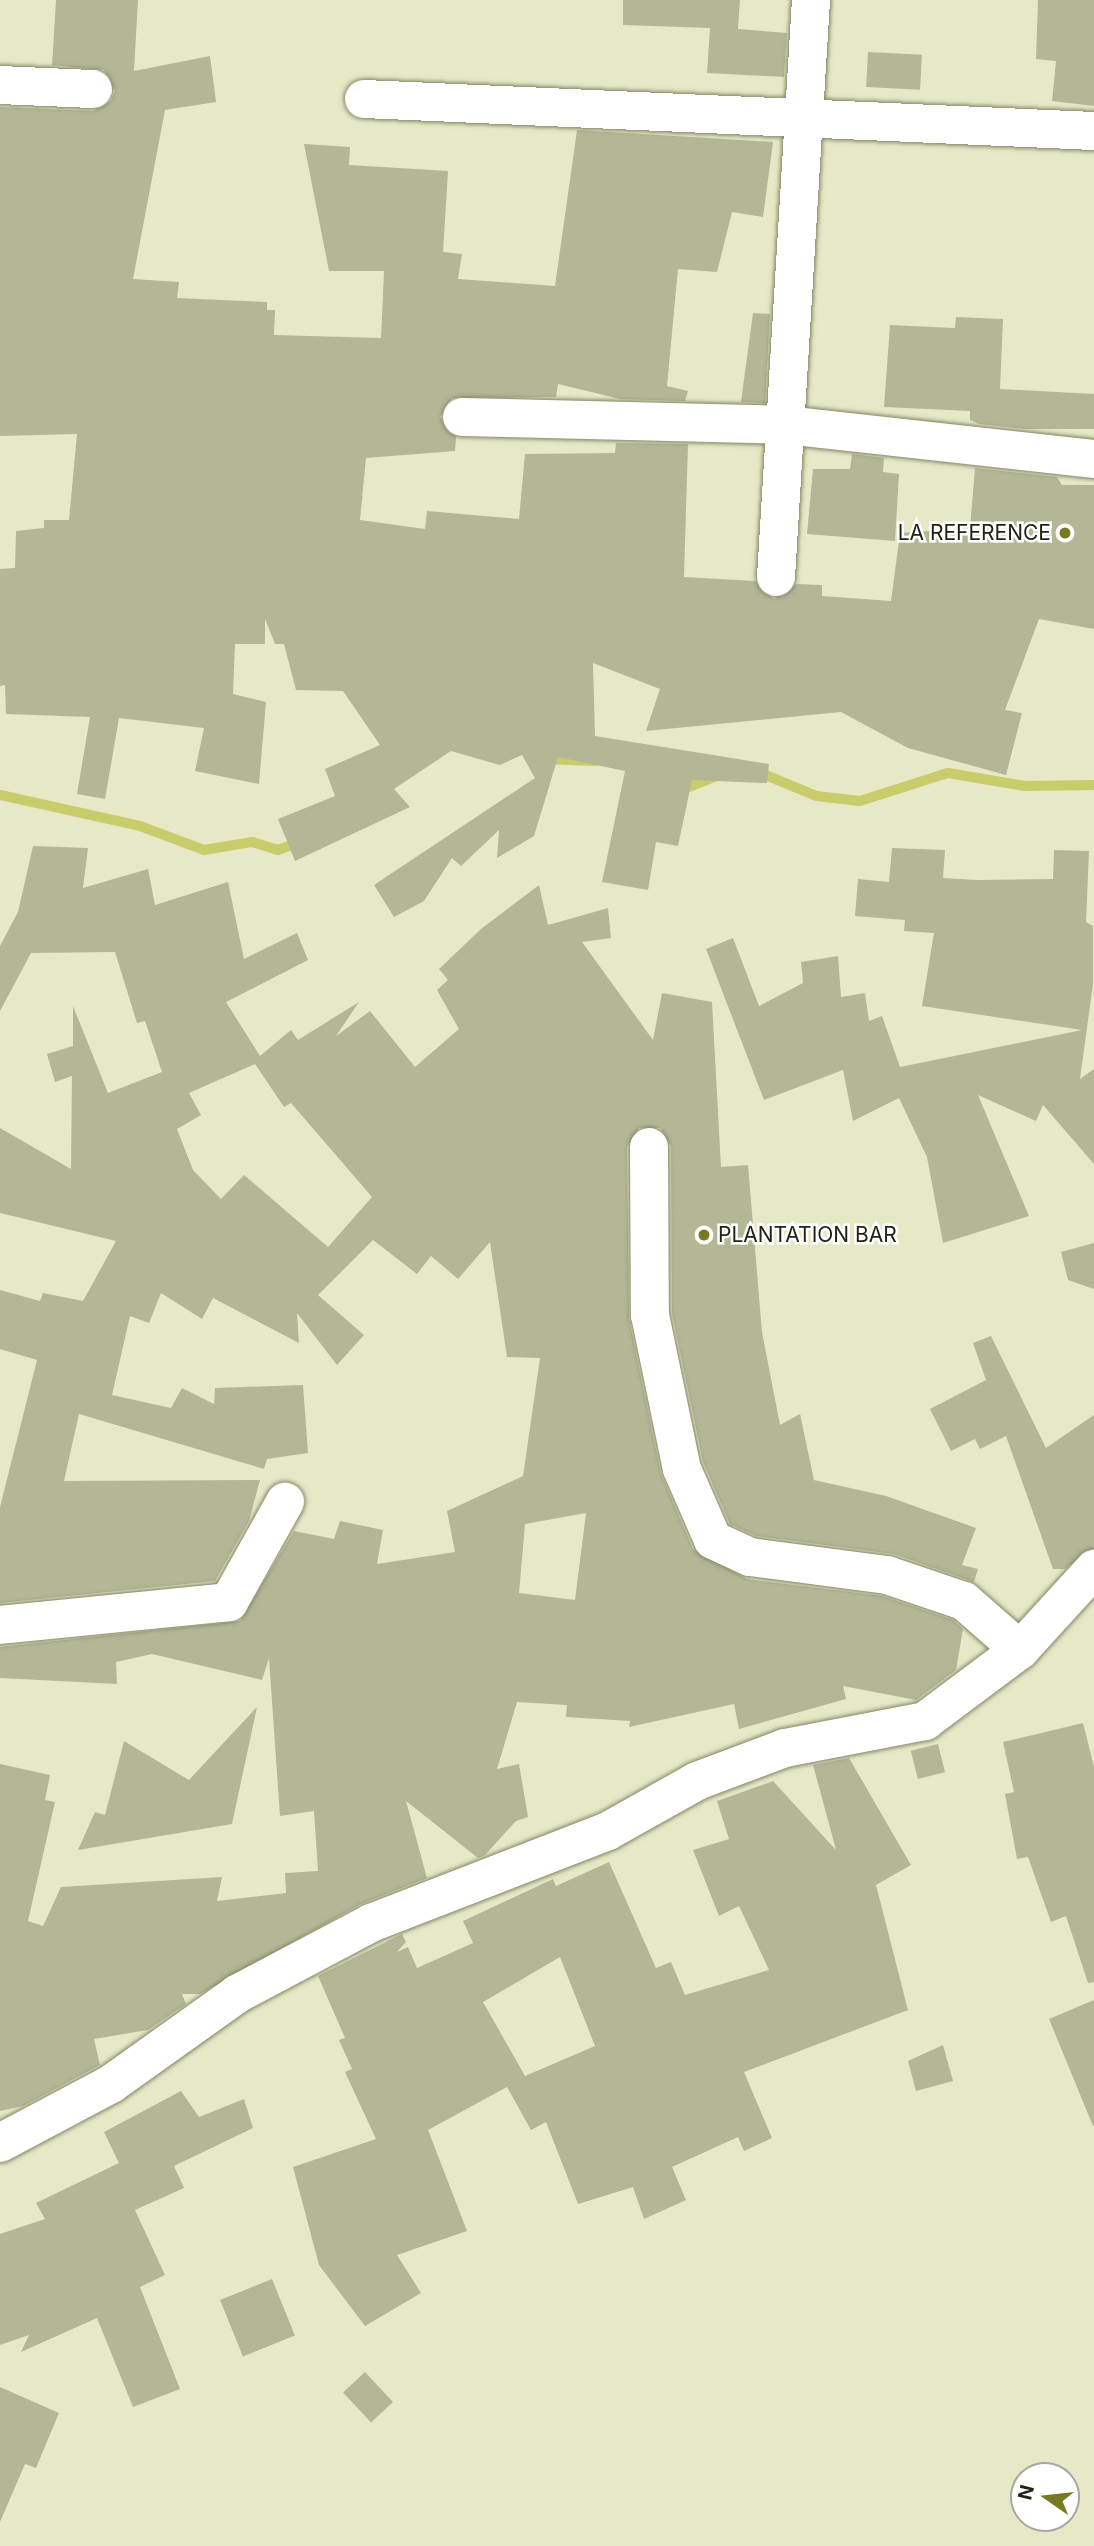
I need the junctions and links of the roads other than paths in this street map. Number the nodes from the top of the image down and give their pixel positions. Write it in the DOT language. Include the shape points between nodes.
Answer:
graph roads {
  1 [pos="811,0"];
  2 [pos="0,85"];
  3 [pos="93,89"];
  4 [pos="364,99"];
  5 [pos="802,115"];
  6 [pos="1094,131"];
  7 [pos="462,417"];
  8 [pos="785,425"];
  9 [pos="1094,459"];
  10 [pos="776,577"];
  11 [pos="649,1147"];
  12 [pos="285,1502"];
  13 [pos="1090,1582"];
  14 [pos="0,1625"];
  15 [pos="1020,1650"];
  16 [pos="0,2143"];
  1 -- 5 [label="street"];
  2 -- 3 [label="street"];
  4 -- 5 [label="street"];
  5 -- 6 [label="street"];
  5 -- 8 [label="street"];
  7 -- 8 [label="street"];
  8 -- 9 [label="street"];
  8 -- 10 [label="street"];
  11 -- 15 [label="street" via="650,1315 682,1469 713,1540 750,1557 887,1575 964,1601"];
  12 -- 14 [label="street" via="229,1602"];
  13 -- 15 [label="street"];
  15 -- 16 [label="street" via="925,1721 785,1748 698,1781 608,1831 371,1923 237,1994 111,2084"];
}
